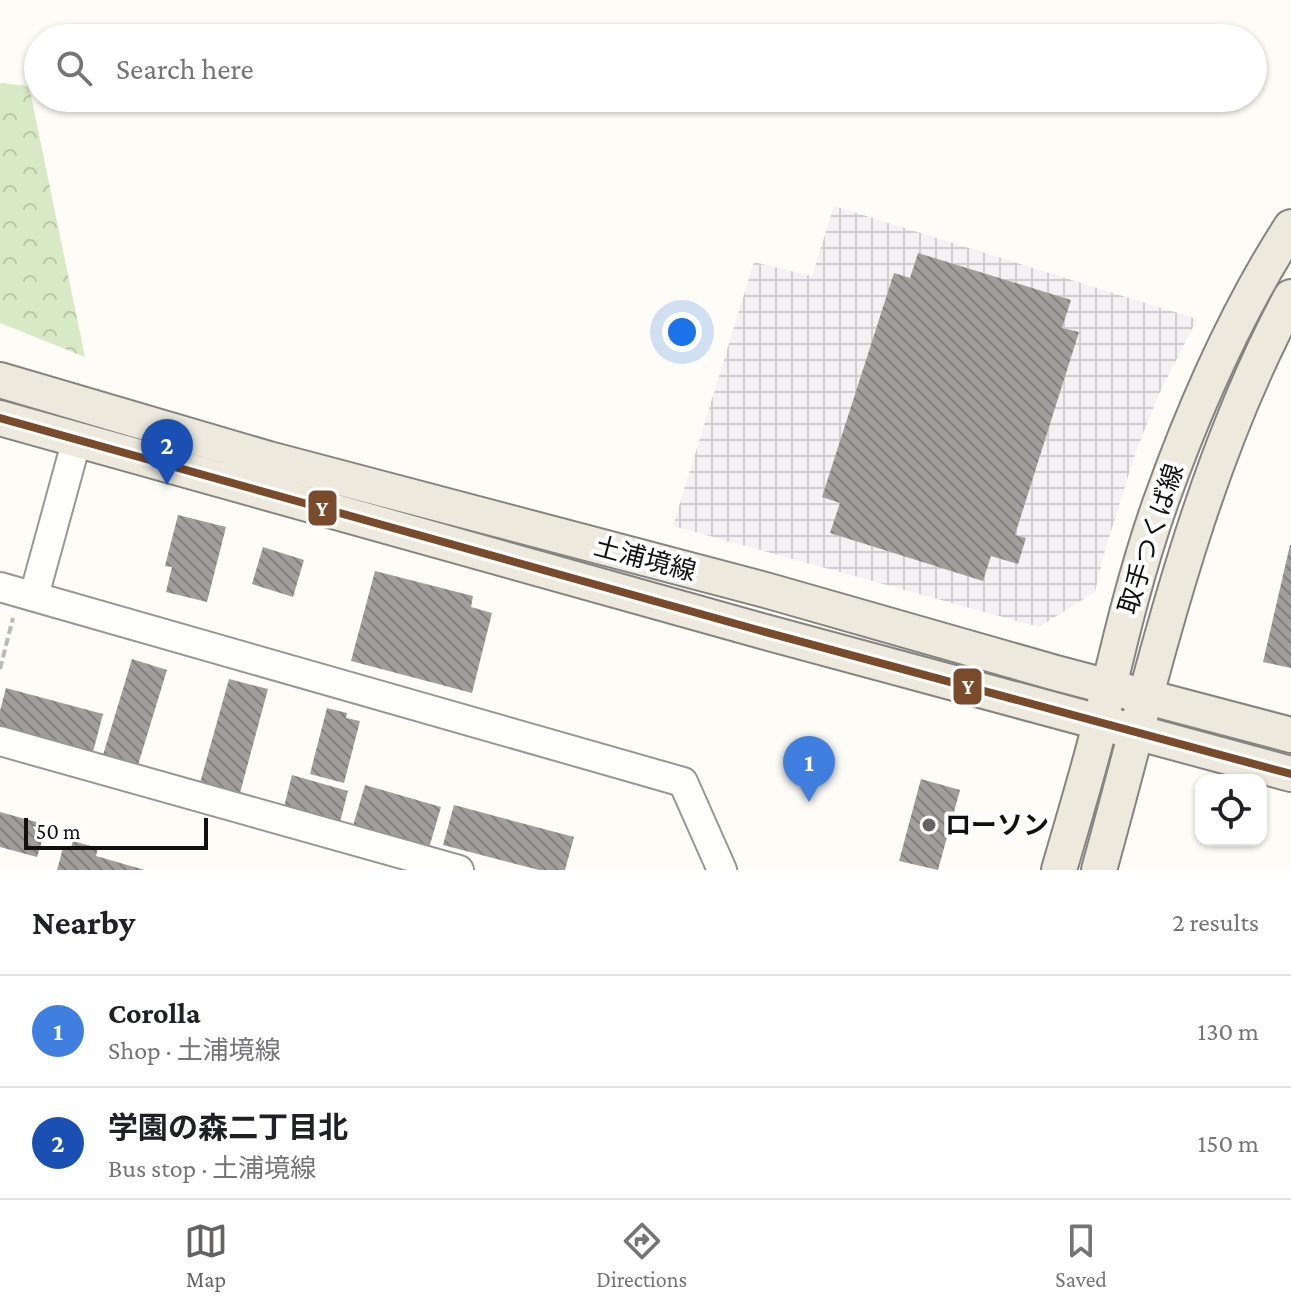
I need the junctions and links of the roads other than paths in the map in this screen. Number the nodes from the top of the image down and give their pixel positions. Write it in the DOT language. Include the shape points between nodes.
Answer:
graph roads {
  1 [pos="1291,227"];
  2 [pos="1288,310"];
  3 [pos="0,380"];
  4 [pos="0,418"];
  5 [pos="77,439"];
  6 [pos="18,592"];
  7 [pos="1108,688"];
  8 [pos="1146,697"];
  9 [pos="1100,723"];
  10 [pos="1137,733"];
  11 [pos="1291,735"];
  12 [pos="0,741"];
  13 [pos="1291,774"];
  14 [pos="459,870"];
  15 [pos="722,870"];
  16 [pos="1059,870"];
  17 [pos="1099,870"];
  1 -- 7 [label="main road, 取手つくば線" via="1237,318 1189,427 1160,503"];
  2 -- 8 [label="main road, 取手つくば線" via="1212,477"];
  3 -- 7 [label="main road, 土浦境線" via="269,459 769,591"];
  4 -- 5 [label="main road, 土浦境線"];
  5 -- 6 [label="street"];
  5 -- 9 [label="main road, 土浦境線"];
  6 -- 15 [label="street" via="683,782"];
  7 -- 8 [label="main road, 土浦境線"];
  7 -- 9 [label="main road, 取手つくば線"];
  8 -- 10 [label="main road, 取手つくば線"];
  8 -- 11 [label="main road, 土浦境線"];
  9 -- 10 [label="main road, 土浦境線"];
  9 -- 16 [label="main road, 取手つくば線"];
  10 -- 13 [label="main road, 土浦境線"];
  10 -- 17 [label="main road, 取手つくば線"];
  12 -- 14 [label="street"];
}
